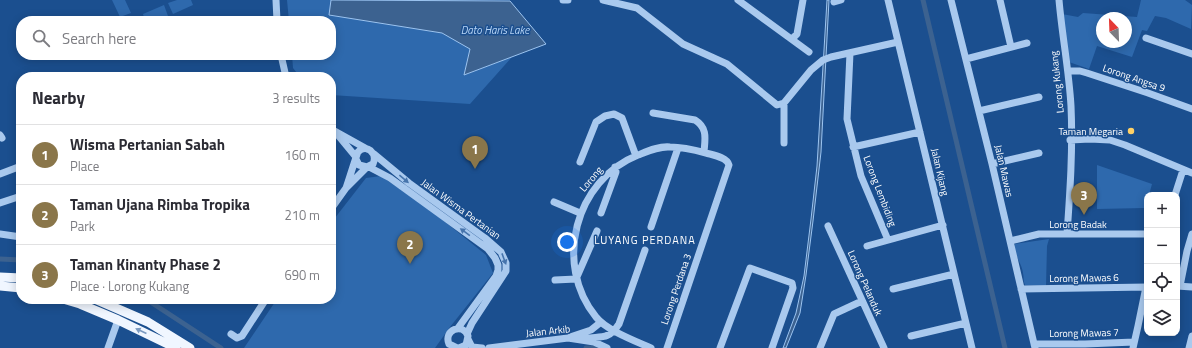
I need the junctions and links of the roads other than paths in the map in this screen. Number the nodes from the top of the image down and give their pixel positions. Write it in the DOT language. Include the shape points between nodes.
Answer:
graph roads {
  1 [pos="276,0"];
  2 [pos="563,0"];
  3 [pos="568,0"];
  4 [pos="603,0"];
  5 [pos="738,0"];
  6 [pos="803,0"];
  7 [pos="888,0"];
  8 [pos="951,0"];
  9 [pos="1000,0"];
  10 [pos="1059,0"];
  11 [pos="277,16"];
  12 [pos="1146,38"];
  13 [pos="792,39"];
  14 [pos="898,42"];
  15 [pos="1027,43"];
  16 [pos="1011,47"];
  17 [pos="808,52"];
  18 [pos="850,53"];
  19 [pos="1192,54"];
  20 [pos="966,59"];
  21 [pos="282,60"];
  22 [pos="1068,71"];
  23 [pos="285,72"];
  24 [pos="1040,97"];
  25 [pos="784,103"];
  26 [pos="1192,109"];
  27 [pos="979,111"];
  28 [pos="653,113"];
  29 [pos="336,132"];
  30 [pos="920,132"];
  31 [pos="336,134"];
  32 [pos="1070,140"];
  33 [pos="784,143"];
  34 [pos="853,147"];
  35 [pos="678,148"];
  36 [pos="367,149"];
  37 [pos="704,152"];
  38 [pos="1039,153"];
  39 [pos="374,154"];
  40 [pos="636,156"];
  41 [pos="356,158"];
  42 [pos="580,162"];
  43 [pos="992,164"];
  44 [pos="368,167"];
  45 [pos="615,167"];
  46 [pos="16,168"];
  47 [pos="728,168"];
  48 [pos="1183,170"];
  49 [pos="1192,173"];
  50 [pos="0,174"];
  51 [pos="346,188"];
  52 [pos="1176,192"];
  53 [pos="16,198"];
  54 [pos="336,202"];
  55 [pos="554,202"];
  56 [pos="0,203"];
  57 [pos="580,213"];
  58 [pos="601,213"];
  59 [pos="828,226"];
  60 [pos="943,226"];
  61 [pos="651,227"];
  62 [pos="597,231"];
  63 [pos="0,234"];
  64 [pos="1067,234"];
  65 [pos="1144,234"];
  66 [pos="1192,234"];
  67 [pos="16,236"];
  68 [pos="888,240"];
  69 [pos="1010,241"];
  70 [pos="867,246"];
  71 [pos="645,250"];
  72 [pos="954,274"];
  73 [pos="0,276"];
  74 [pos="16,278"];
  75 [pos="576,279"];
  76 [pos="555,280"];
  77 [pos="1180,282"];
  78 [pos="0,286"];
  79 [pos="1180,286"];
  80 [pos="1144,287"];
  81 [pos="1192,287"];
  82 [pos="16,288"];
  83 [pos="893,289"];
  84 [pos="1021,289"];
  85 [pos="1144,297"];
  86 [pos="862,301"];
  87 [pos="80,304"];
  88 [pos="107,304"];
  89 [pos="263,304"];
  90 [pos="114,307"];
  91 [pos="118,320"];
  92 [pos="599,320"];
  93 [pos="966,323"];
  94 [pos="458,328"];
  95 [pos="614,331"];
  96 [pos="231,334"];
  97 [pos="912,336"];
  98 [pos="467,337"];
  99 [pos="448,338"];
  100 [pos="568,338"];
  101 [pos="1192,338"];
  102 [pos="581,339"];
  103 [pos="1133,345"];
  104 [pos="1035,346"];
  105 [pos="108,348"];
  106 [pos="176,348"];
  107 [pos="190,348"];
  108 [pos="444,348"];
  109 [pos="459,348"];
  110 [pos="482,348"];
  111 [pos="489,348"];
  112 [pos="607,348"];
  113 [pos="651,348"];
  114 [pos="666,348"];
  115 [pos="720,348"];
  116 [pos="772,348"];
  117 [pos="820,348"];
  118 [pos="884,348"];
  119 [pos="972,348"];
  120 [pos="1190,348"];
  1 -- 11 [label="street"];
  2 -- 3 [label="street"];
  4 -- 25 [label="street" via="637,8 683,44 727,64 777,105"];
  5 -- 13 [label="street"];
  6 -- 13 [label="street" via="797,34"];
  7 -- 14 [label="street, Jalan Kijang"];
  8 -- 20 [label="street, Jalan Mawas"];
  9 -- 16 [label="street"];
  10 -- 22 [label="street, Lorong Kukang"];
  12 -- 19 [label="street"];
  13 -- 17 [label="street"];
  14 -- 18 [label="street"];
  14 -- 30 [label="street, Jalan Kijang"];
  15 -- 16 [label="street"];
  16 -- 20 [label="street"];
  18 -- 25 [label="street" via="823,60 811,70"];
  18 -- 34 [label="street, Lorong Lembiding" via="847,119"];
  20 -- 27 [label="street, Jalan Mawas"];
  21 -- 23 [label="street"];
  22 -- 26 [label="street, Lorong Angsa 9" via="1087,73"];
  22 -- 32 [label="street, Lorong Kukang"];
  24 -- 27 [label="street"];
  25 -- 33 [label="street"];
  27 -- 43 [label="street, Jalan Mawas"];
  28 -- 37 [label="street" via="699,122 705,133"];
  29 -- 36 [label="street"];
  30 -- 34 [label="street"];
  30 -- 60 [label="street, Jalan Kijang"];
  31 -- 41 [label="street"];
  32 -- 48 [label="street" via="1110,140"];
  32 -- 64 [label="street, Lorong Kukang"];
  34 -- 68 [label="street, Lorong Lembiding"];
  35 -- 37 [label="street, Lorong"];
  35 -- 40 [label="street, Lorong" via="669,146"];
  35 -- 61 [label="street"];
  36 -- 39 [label="street"];
  36 -- 41 [label="street" via="360,150"];
  37 -- 47 [label="street, Lorong" via="728,162"];
  38 -- 43 [label="street"];
  39 -- 44 [label="street" via="375,160"];
  39 -- 98 [label="street, Jalan Wisma Pertanian, one-way" via="408,183 485,238 504,256 504,276 475,318"];
  40 -- 42 [label="street" via="622,118 614,114 596,122"];
  40 -- 45 [label="street, Lorong"];
  41 -- 44 [label="street" via="359,166"];
  41 -- 51 [label="street"];
  43 -- 69 [label="street, Jalan Mawas"];
  44 -- 51 [label="street"];
  94 -- 44 [label="street, Jalan Wisma Pertanian, one-way" via="496,276 498,270 495,258 488,249 390,178"];
  45 -- 57 [label="street, Lorong" via="590,194"];
  45 -- 58 [label="street" via="616,172"];
  46 -- 50 [label="street"];
  47 -- 114 [label="street, Lorong Perdana 3"];
  48 -- 49 [label="street"];
  48 -- 52 [label="street"];
  51 -- 54 [label="street"];
  53 -- 56 [label="street"];
  55 -- 57 [label="street"];
  57 -- 75 [label="street, Lorong" via="574,247"];
  59 -- 86 [label="street, Lorong Pelanduk"];
  60 -- 68 [label="street"];
  60 -- 72 [label="street, Jalan Kijang"];
  62 -- 75 [label="street"];
  63 -- 67 [label="street"];
  64 -- 65 [label="street, Lorong Badak"];
  64 -- 69 [label="street, Lorong Badak" via="1039,234"];
  66 -- 77 [label="street"];
  68 -- 70 [label="street"];
  69 -- 84 [label="street, Jalan Mawas"];
  71 -- 95 [label="street" via="619,324"];
  72 -- 83 [label="street"];
  72 -- 93 [label="street, Jalan Kijang"];
  73 -- 74 [label="main road"];
  75 -- 76 [label="street"];
  75 -- 92 [label="street, Lorong" via="583,296"];
  78 -- 82 [label="main road"];
  79 -- 81 [label="street"];
  80 -- 84 [label="street, Lorong Mawas 6"];
  84 -- 104 [label="street, Jalan Mawas"];
  85 -- 103 [label="street"];
  86 -- 117 [label="street" via="834,314"];
  86 -- 118 [label="street, Lorong Pelanduk"];
  87 -- 91 [label="main road"];
  88 -- 90 [label="main road"];
  89 -- 96 [label="street" via="242,336 237,338"];
  90 -- 91 [label="main road"];
  90 -- 107 [label="main road" via="148,322"];
  91 -- 105 [label="street"];
  106 -- 91 [label="main road, one-way"];
  92 -- 95 [label="street"];
  92 -- 100 [label="street" via="591,330"];
  93 -- 97 [label="street"];
  93 -- 119 [label="street, Jalan Kijang"];
  94 -- 98 [label="street" via="464,330"];
  94 -- 99 [label="street" via="450,332"];
  95 -- 102 [label="street" via="608,336"];
  95 -- 113 [label="street"];
  98 -- 109 [label="street" via="466,344"];
  98 -- 110 [label="street" via="472,346"];
  99 -- 108 [label="street"];
  99 -- 109 [label="street" via="449,344"];
  100 -- 102 [label="street, Jalan Arkib"];
  100 -- 111 [label="street, Jalan Arkib"];
  101 -- 120 [label="street"];
  102 -- 112 [label="street, Jalan Arkib"];
  103 -- 104 [label="street, Lorong Mawas 7"];
  115 -- 116 [label="street" via="750,268 792,283 793,288"];
}
